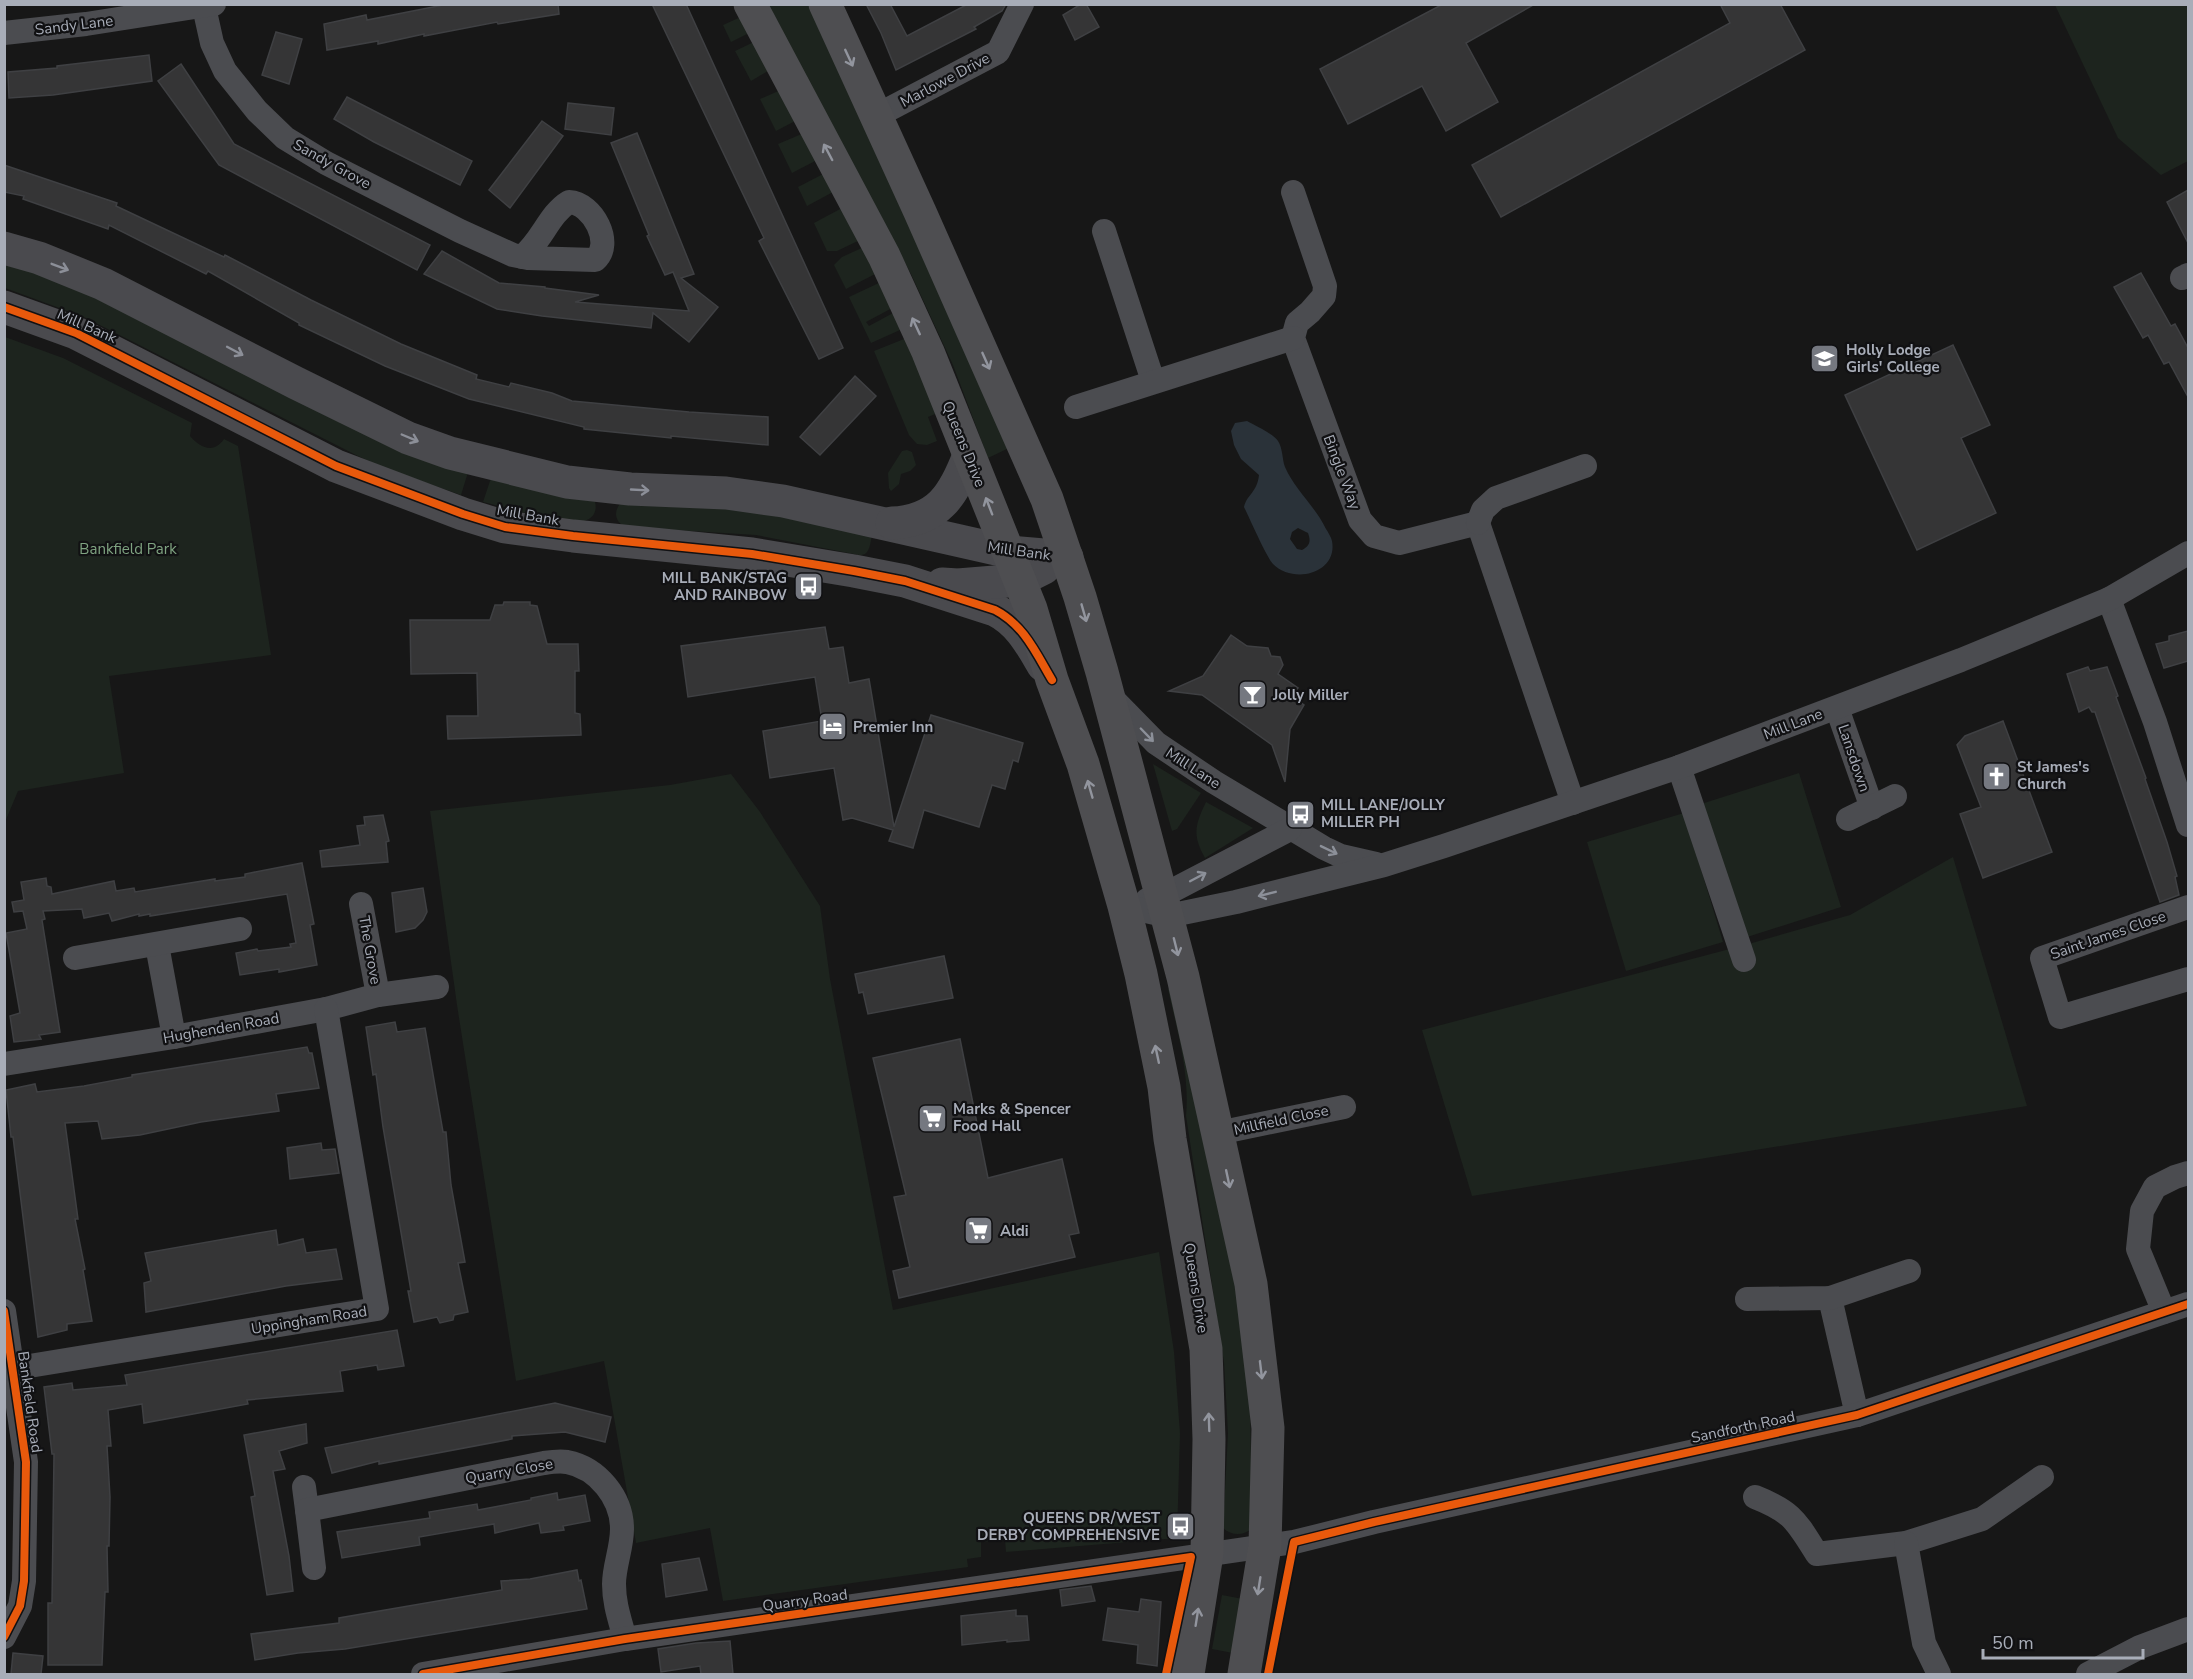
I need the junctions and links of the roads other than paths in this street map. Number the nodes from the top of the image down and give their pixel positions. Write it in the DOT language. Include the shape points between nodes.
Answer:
graph roads {
  1 [pos="750,4"];
  2 [pos="825,4"];
  3 [pos="1022,4"];
  4 [pos="209,6"];
  5 [pos="4,33"];
  6 [pos="876,116"];
  7 [pos="1293,192"];
  8 [pos="1104,231"];
  9 [pos="4,248"];
  10 [pos="522,257"];
  11 [pos="4,307"];
  12 [pos="1293,338"];
  13 [pos="1153,381"];
  14 [pos="1076,407"];
  15 [pos="969,455"];
  16 [pos="1585,466"];
  17 [pos="609,487"];
  18 [pos="1478,523"];
  19 [pos="878,524"];
  20 [pos="603,539"];
  21 [pos="2188,553"];
  22 [pos="1067,557"];
  23 [pos="1014,566"];
  24 [pos="904,581"];
  25 [pos="2109,599"];
  26 [pos="1052,680"];
  27 [pos="1107,692"];
  28 [pos="1837,708"];
  29 [pos="1679,767"];
  30 [pos="1895,796"];
  31 [pos="1573,803"];
  32 [pos="1872,808"];
  33 [pos="1848,819"];
  34 [pos="2188,825"];
  35 [pos="1290,829"];
  36 [pos="1150,850"];
  37 [pos="1384,865"];
  38 [pos="361,904"];
  39 [pos="1125,906"];
  40 [pos="1165,906"];
  41 [pos="2188,907"];
  42 [pos="240,929"];
  43 [pos="157,945"];
  44 [pos="75,958"];
  45 [pos="1744,960"];
  46 [pos="2188,979"];
  47 [pos="437,987"];
  48 [pos="378,995"];
  49 [pos="326,1009"];
  50 [pos="174,1037"];
  51 [pos="4,1064"];
  52 [pos="1344,1107"];
  53 [pos="1218,1133"];
  54 [pos="2188,1173"];
  55 [pos="1909,1271"];
  56 [pos="1830,1298"];
  57 [pos="1747,1299"];
  58 [pos="2188,1304"];
  59 [pos="4,1311"];
  60 [pos="2164,1312"];
  61 [pos="11,1369"];
  62 [pos="1857,1415"];
  63 [pos="2042,1478"];
  64 [pos="1755,1497"];
  65 [pos="1906,1543"];
  66 [pos="1265,1546"];
  67 [pos="1207,1554"];
  68 [pos="314,1568"];
  69 [pos="2188,1629"];
  70 [pos="4,1637"];
  71 [pos="625,1639"];
  72 [pos="423,1674"];
  73 [pos="1188,1674"];
  74 [pos="1244,1674"];
  75 [pos="1939,1674"];
  76 [pos="2088,1674"];
  15 -- 1 [label="highway, Queens Drive, one-way" via="884,256"];
  2 -- 6 [label="highway, one-way"];
  3 -- 6 [label="street, Marlowe Drive" via="998,52"];
  4 -- 5 [label="street, Sandy Lane"];
  4 -- 10 [label="street, Sandy Grove" via="212,43 225,71 285,138 326,164 460,231"];
  6 -- 22 [label="highway, one-way" via="1047,499"];
  7 -- 12 [label="street" via="1325,286 1324,296 1297,322"];
  8 -- 13 [label="street"];
  9 -- 17 [label="street, Mill Bank, one-way" via="104,284 408,438 503,468"];
  11 -- 20 [label="street, Mill Bank" via="76,333 336,466 506,527"];
  12 -- 13 [label="street"];
  12 -- 18 [label="street, Bingle Way" via="1360,520 1374,536 1399,543"];
  13 -- 14 [label="street"];
  15 -- 19 [label="street, Mill Bank" via="950,495 931,513 909,522"];
  23 -- 15 [label="highway, Queens Drive, one-way"];
  16 -- 18 [label="street" via="1496,498 1483,510"];
  17 -- 19 [label="street, Mill Bank, one-way" via="749,496"];
  17 -- 20 [label="street"];
  18 -- 31 [label="street"];
  19 -- 23 [label="street, Mill Bank"];
  20 -- 24 [label="street, Mill Bank" via="752,554"];
  21 -- 25 [label="street, Mill Lane"];
  22 -- 23 [label="street, Mill Bank"];
  22 -- 27 [label="highway, one-way"];
  23 -- 24 [label="street, Mill Bank" via="958,585"];
  23 -- 26 [label="highway, Queens Drive"];
  24 -- 26 [label="street, Mill Bank" via="1008,617 1029,640"];
  25 -- 28 [label="street, Mill Lane"];
  25 -- 34 [label="street"];
  39 -- 26 [label="highway, Queens Drive, one-way" via="1083,764"];
  27 -- 35 [label="street, Mill Lane, one-way" via="1156,744"];
  27 -- 36 [label="highway"];
  28 -- 29 [label="street, Mill Lane"];
  28 -- 32 [label="street, Lansdown"];
  29 -- 31 [label="street, Mill Lane"];
  29 -- 45 [label="street"];
  30 -- 32 [label="street, Lansdown"];
  31 -- 37 [label="street, Mill Lane"];
  32 -- 33 [label="street, Lansdown"];
  35 -- 37 [label="street, Mill Lane, one-way" via="1341,856"];
  40 -- 35 [label="street, Mill Lane, one-way"];
  36 -- 39 [label="highway" via="1141,883"];
  36 -- 40 [label="highway"];
  37 -- 40 [label="street, Mill Lane, one-way" via="1236,902"];
  38 -- 48 [label="street, The Grove"];
  39 -- 40 [label="street, Mill Lane"];
  67 -- 39 [label="highway, Queens Drive, one-way" via="1206,1349 1164,1087"];
  40 -- 53 [label="highway, one-way"];
  41 -- 46 [label="street, Saint James Close" via="2042,958 2060,1017"];
  42 -- 43 [label="street"];
  43 -- 44 [label="street"];
  43 -- 50 [label="street"];
  47 -- 48 [label="street, Hughenden Road"];
  48 -- 49 [label="street, Hughenden Road"];
  49 -- 50 [label="street, Hughenden Road"];
  49 -- 61 [label="street, Uppingham Road" via="377,1309"];
  50 -- 51 [label="street, Hughenden Road"];
  52 -- 53 [label="street, Millfield Close"];
  53 -- 66 [label="highway, one-way" via="1251,1284 1267,1417"];
  54 -- 60 [label="street" via="2155,1187 2142,1211 2138,1249"];
  55 -- 56 [label="street"];
  56 -- 57 [label="street"];
  56 -- 62 [label="street"];
  58 -- 60 [label="street, Sandforth Road"];
  59 -- 61 [label="street, Bankfield Road"];
  60 -- 62 [label="street, Sandforth Road"];
  61 -- 70 [label="street, Bankfield Road" via="26,1462 24,1581 20,1606"];
  62 -- 66 [label="street, Sandforth Road"];
  63 -- 65 [label="street" via="1982,1519"];
  64 -- 65 [label="street" via="1794,1519 1817,1554"];
  65 -- 75 [label="street" via="1924,1643"];
  66 -- 67 [label="street, Sandforth Road"];
  66 -- 74 [label="highway, one-way"];
  67 -- 71 [label="street, Quarry Road"];
  73 -- 67 [label="highway, Queens Drive, one-way"];
  68 -- 71 [label="street, Quarry Close" via="305,1499 566,1462 599,1478 620,1511 622,1530 614,1586"];
  69 -- 76 [label="street" via="2140,1647"];
  71 -- 72 [label="street, Quarry Road"];
}
